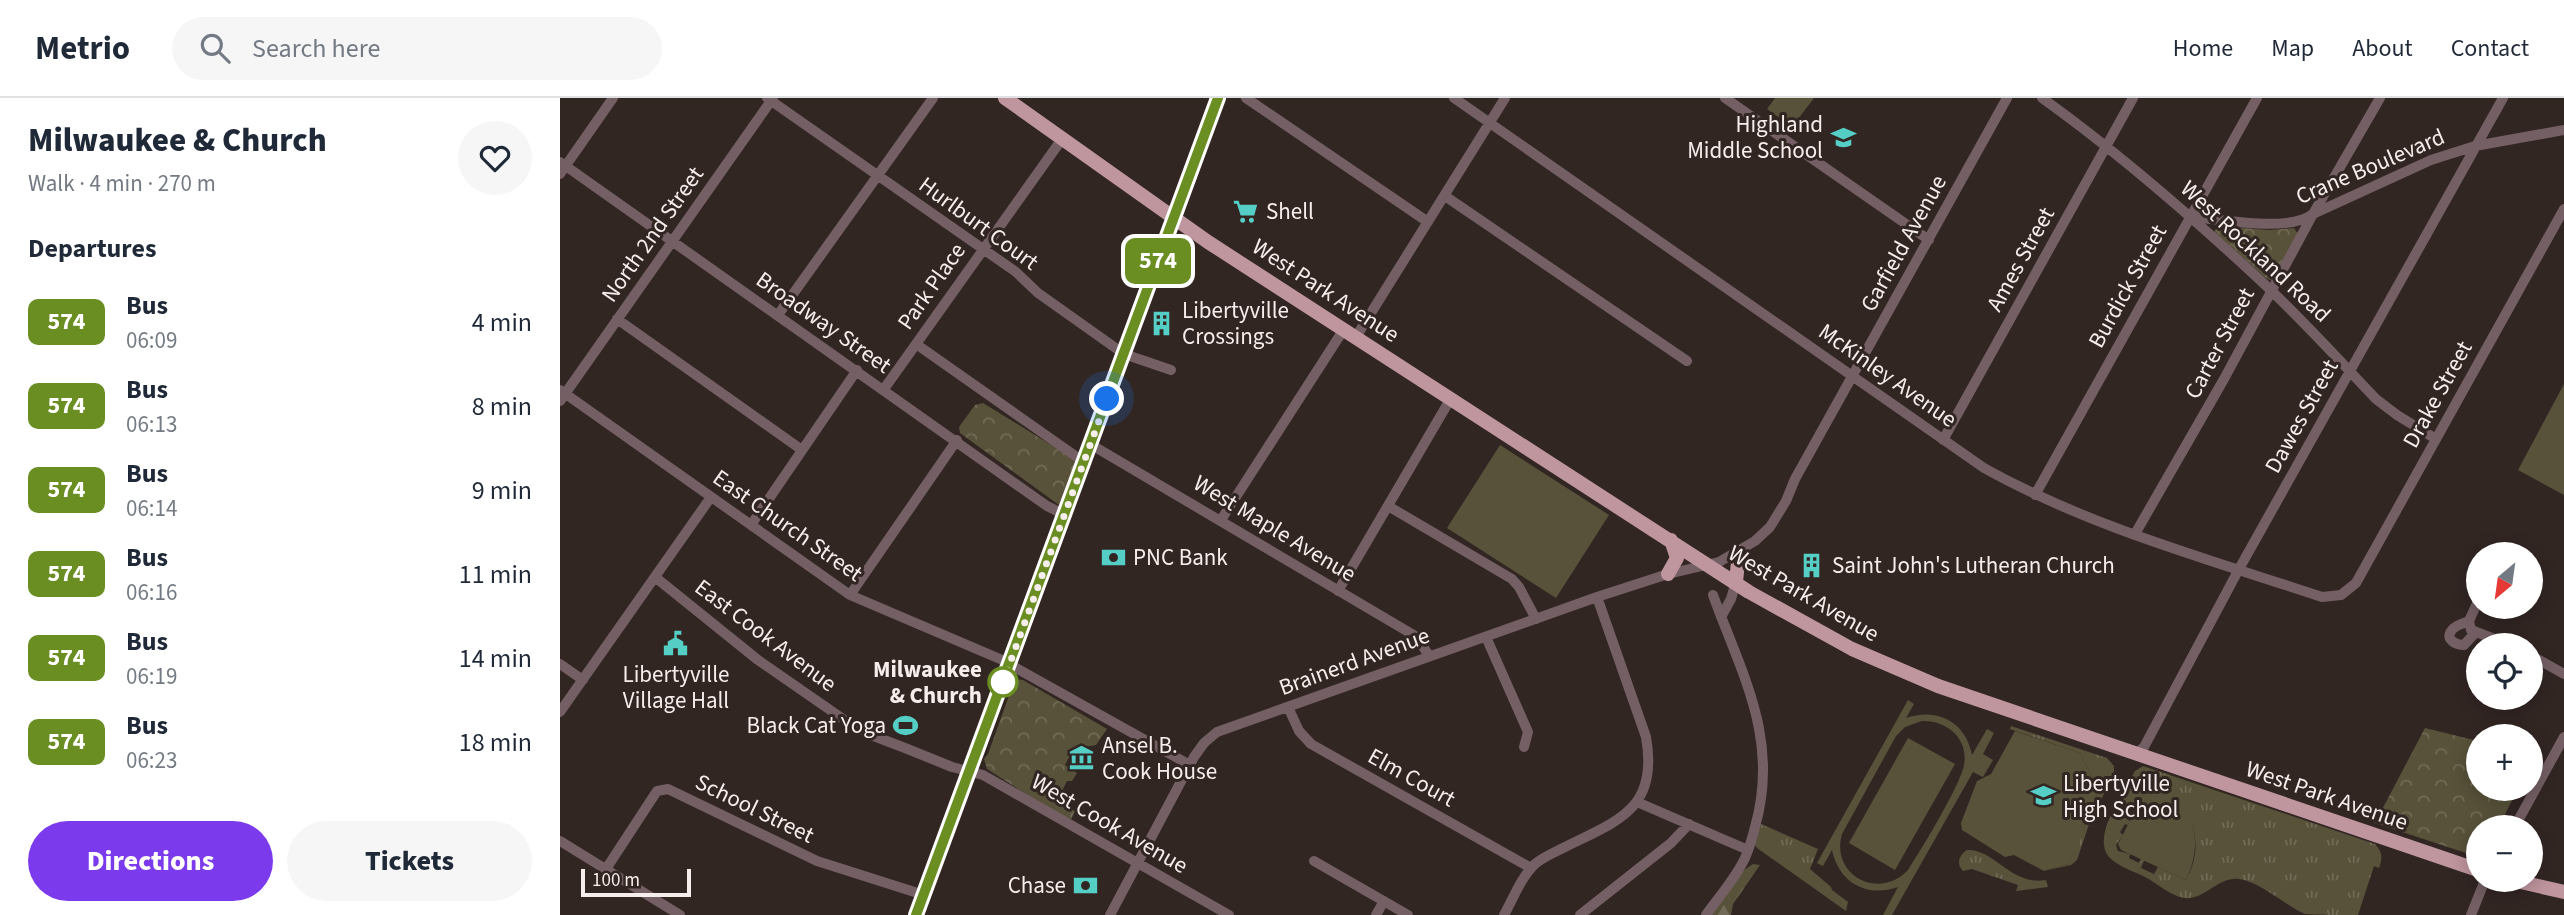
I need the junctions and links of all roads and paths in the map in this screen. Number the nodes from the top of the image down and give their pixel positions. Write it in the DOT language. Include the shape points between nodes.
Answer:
graph roads {
  1 [pos="613,98"];
  2 [pos="933,98"];
  3 [pos="1005,98"];
  4 [pos="1218,98"];
  5 [pos="1246,98"];
  6 [pos="1454,98"];
  7 [pos="1505,98"];
  8 [pos="1725,98"];
  9 [pos="2007,98"];
  10 [pos="2042,98"];
  11 [pos="2133,98"];
  12 [pos="2257,98"];
  13 [pos="2381,98"];
  14 [pos="2503,98"];
  15 [pos="770,99"];
  16 [pos="1490,123"];
  17 [pos="2564,130"];
  18 [pos="1062,139"];
  19 [pos="2475,146"];
  20 [pos="2106,147"];
  21 [pos="562,167"];
  22 [pos="878,175"];
  23 [pos="1445,195"];
  24 [pos="2564,209"];
  25 [pos="2313,214"];
  26 [pos="2190,217"];
  27 [pos="1174,218"];
  28 [pos="1428,222"];
  29 [pos="1929,240"];
  30 [pos="672,241"];
  31 [pos="983,249"];
  32 [pos="2270,291"];
  33 [pos="778,315"];
  34 [pos="617,319"];
  35 [pos="1350,333"];
  36 [pos="916,344"];
  37 [pos="1124,354"];
  38 [pos="1687,361"];
  39 [pos="857,370"];
  40 [pos="1171,370"];
  41 [pos="2350,371"];
  42 [pos="1852,376"];
  43 [pos="884,389"];
  44 [pos="562,395"];
  45 [pos="1451,398"];
  46 [pos="2437,439"];
  47 [pos="957,440"];
  48 [pos="1943,440"];
  49 [pos="1090,444"];
  50 [pos="802,450"];
  51 [pos="1084,462"];
  52 [pos="2035,495"];
  53 [pos="711,497"];
  54 [pos="1388,506"];
  55 [pos="1065,515"];
  56 [pos="1221,520"];
  57 [pos="751,525"];
  58 [pos="2135,534"];
  59 [pos="1671,541"];
  60 [pos="1738,552"];
  61 [pos="1708,564"];
  62 [pos="2239,569"];
  63 [pos="1668,574"];
  64 [pos="655,577"];
  65 [pos="1736,582"];
  66 [pos="1338,591"];
  67 [pos="1749,592"];
  68 [pos="1713,595"];
  69 [pos="2342,595"];
  70 [pos="850,596"];
  71 [pos="1597,597"];
  72 [pos="1731,598"];
  73 [pos="1721,617"];
  74 [pos="1536,619"];
  75 [pos="2469,621"];
  76 [pos="2476,632"];
  77 [pos="1486,636"];
  78 [pos="1429,656"];
  79 [pos="2543,662"];
  80 [pos="560,664"];
  81 [pos="1010,664"];
  82 [pos="2564,674"];
  83 [pos="583,680"];
  84 [pos="1288,707"];
  85 [pos="560,712"];
  86 [pos="2564,737"];
  87 [pos="1524,747"];
  88 [pos="2136,754"];
  89 [pos="1190,765"];
  90 [pos="970,772"];
  91 [pos="1637,802"];
  92 [pos="2521,815"];
  93 [pos="1689,824"];
  94 [pos="560,841"];
  95 [pos="1748,850"];
  96 [pos="1314,862"];
  97 [pos="1138,863"];
  98 [pos="2466,866"];
  99 [pos="1531,868"];
  100 [pos="606,869"];
  101 [pos="2543,887"];
  102 [pos="2480,892"];
  103 [pos="2564,892"];
  104 [pos="924,895"];
  105 [pos="1384,901"];
  106 [pos="680,915"];
  107 [pos="916,915"];
  108 [pos="1110,915"];
  109 [pos="1228,915"];
  110 [pos="1376,915"];
  111 [pos="1408,915"];
  112 [pos="1504,915"];
  113 [pos="1580,915"];
  114 [pos="1706,915"];
  115 [pos="2471,915"];
  1 -- 21 [label="street"];
  2 -- 22 [label="street"];
  3 -- 18 [label="main road, West Park Avenue"];
  4 -- 27 [label="main road"];
  5 -- 28 [label="street"];
  6 -- 16 [label="street, McKinley Avenue"];
  7 -- 16 [label="street"];
  8 -- 29 [label="street"];
  9 -- 29 [label="street, Garfield Avenue"];
  10 -- 20 [label="street, West Rockland Road"];
  11 -- 20 [label="street, Ames Street"];
  12 -- 26 [label="street, Burdick Street"];
  13 -- 25 [label="street, Carter Street"];
  14 -- 19 [label="street, Dawes Street"];
  15 -- 22 [label="street, Hurlburt Court"];
  15 -- 30 [label="street, North 2nd Street"];
  16 -- 23 [label="street"];
  16 -- 42 [label="street, McKinley Avenue"];
  17 -- 19 [label="street, Crane Boulevard"];
  18 -- 27 [label="main road, West Park Avenue"];
  18 -- 31 [label="street, Park Place"];
  19 -- 25 [label="street, Crane Boulevard" via="2431,160"];
  19 -- 41 [label="street, Dawes Street"];
  20 -- 26 [label="street, West Rockland Road"];
  20 -- 48 [label="street, Ames Street"];
  21 -- 30 [label="street, Broadway Street"];
  22 -- 31 [label="street, Hurlburt Court"];
  22 -- 33 [label="street"];
  23 -- 28 [label="street"];
  23 -- 38 [label="street"];
  24 -- 46 [label="street, Drake Street"];
  25 -- 26 [label="street, Crane Boulevard" via="2277,223"];
  25 -- 32 [label="street, Carter Street"];
  26 -- 32 [label="street, West Rockland Road"];
  26 -- 52 [label="street, Burdick Street"];
  27 -- 35 [label="main road, West Park Avenue"];
  27 -- 37 [label="main road"];
  28 -- 35 [label="street"];
  29 -- 42 [label="street, Garfield Avenue"];
  30 -- 33 [label="street, Broadway Street"];
  30 -- 34 [label="street, North 2nd Street"];
  31 -- 36 [label="street, Park Place"];
  31 -- 37 [label="street, Hurlburt Court"];
  32 -- 41 [label="street, West Rockland Road"];
  32 -- 58 [label="street, Carter Street"];
  33 -- 39 [label="street, Broadway Street"];
  34 -- 44 [label="street, North 2nd Street"];
  34 -- 50 [label="street"];
  35 -- 45 [label="main road, West Park Avenue"];
  35 -- 56 [label="street"];
  36 -- 43 [label="street, Park Place"];
  36 -- 51 [label="street"];
  37 -- 40 [label="street, Hurlburt Court"];
  37 -- 49 [label="main road"];
  39 -- 43 [label="street, Broadway Street"];
  39 -- 50 [label="street"];
  41 -- 46 [label="street, West Rockland Road" via="2376,399"];
  41 -- 62 [label="street, Dawes Street"];
  42 -- 48 [label="street, McKinley Avenue"];
  42 -- 60 [label="street, Garfield Avenue" via="1770,527"];
  43 -- 47 [label="street, Broadway Street"];
  44 -- 53 [label="street, East Church Street"];
  45 -- 54 [label="street"];
  45 -- 59 [label="main road, West Park Avenue"];
  46 -- 69 [label="street, Drake Street" via="2356,583"];
  47 -- 55 [label="street, Broadway Street"];
  47 -- 70 [label="street"];
  48 -- 52 [label="street, McKinley Avenue"];
  49 -- 51 [label="main road"];
  49 -- 56 [label="street, West Maple Avenue"];
  50 -- 57 [label="street"];
  51 -- 55 [label="main road"];
  52 -- 58 [label="street, McKinley Avenue"];
  53 -- 57 [label="street, East Church Street"];
  53 -- 64 [label="street"];
  54 -- 66 [label="street"];
  54 -- 74 [label="street" via="1512,579"];
  55 -- 81 [label="main road"];
  56 -- 66 [label="street, West Maple Avenue"];
  57 -- 70 [label="street, East Church Street"];
  58 -- 62 [label="street, McKinley Avenue"];
  59 -- 61 [label="main road, West Park Avenue"];
  59 -- 63 [label="main road" via="1677,558"];
  60 -- 61 [label="street, Garfield Avenue"];
  60 -- 65 [label="main road"];
  61 -- 63 [label="street, Brainerd Avenue"];
  61 -- 65 [label="main road, West Park Avenue"];
  62 -- 69 [label="street, McKinley Avenue" via="2322,597"];
  62 -- 88 [label="street, Dawes Street" via="2144,747"];
  63 -- 71 [label="street, Brainerd Avenue"];
  64 -- 83 [label="street"];
  64 -- 90 [label="street, East Cook Avenue" via="758,660 846,722"];
  65 -- 67 [label="main road, West Park Avenue"];
  65 -- 72 [label="street"];
  66 -- 78 [label="street, West Maple Avenue" via="1417,637"];
  67 -- 72 [label="street"];
  67 -- 88 [label="main road, West Park Avenue" via="1852,649 1933,685"];
  68 -- 73 [label="street"];
  70 -- 81 [label="street, East Church Street"];
  71 -- 74 [label="street, Brainerd Avenue"];
  71 -- 91 [label="street" via="1646,737 1649,763"];
  72 -- 73 [label="street"];
  73 -- 95 [label="street" via="1756,713 1764,756 1764,789"];
  74 -- 77 [label="street, Brainerd Avenue"];
  75 -- 76 [label="street"];
  75 -- 76 [label="street" via="2452,629 2451,641 2464,645"];
  77 -- 78 [label="street, Brainerd Avenue"];
  77 -- 87 [label="street" via="1528,732"];
  78 -- 84 [label="street, Brainerd Avenue"];
  79 -- 82 [label="street"];
  80 -- 83 [label="street"];
  81 -- 89 [label="street, East Church Street"];
  81 -- 90 [label="main road"];
  83 -- 85 [label="street"];
  84 -- 89 [label="street, Brainerd Avenue" via="1217,732"];
  84 -- 99 [label="street, Elm Court" via="1311,744"];
  86 -- 92 [label="street"];
  88 -- 98 [label="main road, West Park Avenue"];
  89 -- 97 [label="street, Brainerd Avenue"];
  90 -- 97 [label="street, West Cook Avenue" via="984,775"];
  90 -- 104 [label="main road"];
  91 -- 93 [label="street"];
  91 -- 99 [label="street" via="1600,832"];
  93 -- 95 [label="street"];
  93 -- 113 [label="street"];
  94 -- 100 [label="street"];
  95 -- 114 [label="street"];
  96 -- 105 [label="street"];
  97 -- 108 [label="street, Brainerd Avenue"];
  97 -- 109 [label="street, West Cook Avenue"];
  99 -- 112 [label="street"];
  100 -- 104 [label="street, School Street" via="657,791 668,789 817,861"];
  100 -- 106 [label="street"];
  101 -- 103 [label="main road"];
  102 -- 115 [label="street"];
  104 -- 107 [label="main road"];
  105 -- 110 [label="street"];
  105 -- 111 [label="street"];
}
